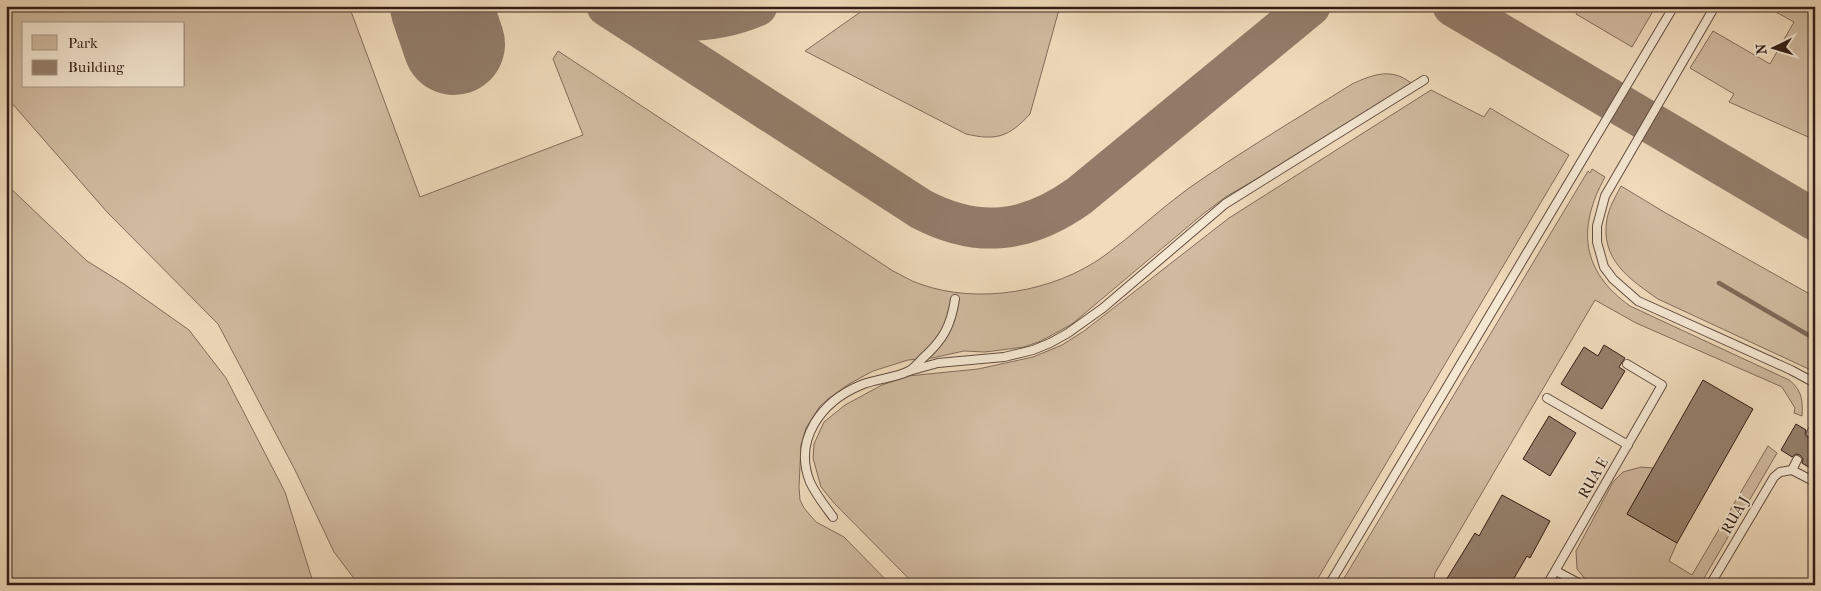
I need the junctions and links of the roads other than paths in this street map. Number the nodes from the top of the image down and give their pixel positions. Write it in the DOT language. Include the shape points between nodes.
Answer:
graph roads {
  1 [pos="1674,6"];
  2 [pos="1715,6"];
  3 [pos="1424,80"];
  4 [pos="955,299"];
  5 [pos="1626,364"];
  6 [pos="910,371"];
  7 [pos="1815,383"];
  8 [pos="1547,398"];
  9 [pos="1628,445"];
  10 [pos="1797,460"];
  11 [pos="1792,470"];
  12 [pos="1815,482"];
  13 [pos="833,517"];
  14 [pos="1556,571"];
  15 [pos="1329,585"];
  16 [pos="1547,585"];
  17 [pos="1582,585"];
  18 [pos="1710,585"];
  1 -- 15 [label="lane"];
  2 -- 7 [label="lane" via="1605,196 1597,226 1600,257 1613,279 1638,301"];
  3 -- 6 [label="lane" via="1225,204 1103,308 1068,333 1033,350 1004,357 938,364"];
  4 -- 6 [label="lane" via="948,328 939,342"];
  5 -- 9 [label="lane, RUA E" via="1662,385"];
  6 -- 13 [label="lane" via="840,396 817,419 809,435 806,465 818,497"];
  8 -- 9 [label="lane"];
  9 -- 14 [label="lane, RUA E"];
  10 -- 11 [label="lane"];
  11 -- 12 [label="lane"];
  11 -- 18 [label="lane, RUA J" via="1774,477"];
  14 -- 16 [label="lane, RUA E"];
  14 -- 17 [label="lane"];
}
